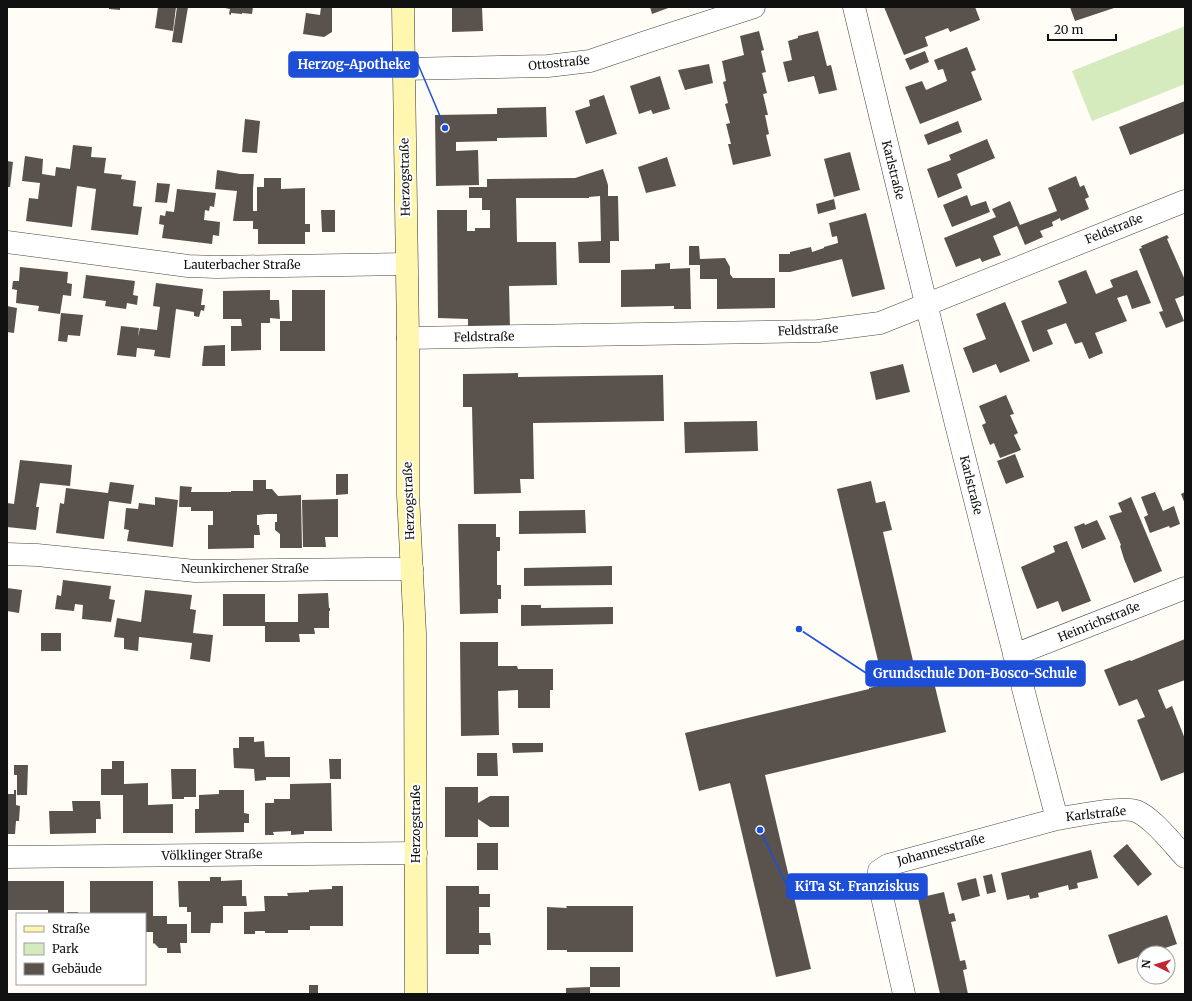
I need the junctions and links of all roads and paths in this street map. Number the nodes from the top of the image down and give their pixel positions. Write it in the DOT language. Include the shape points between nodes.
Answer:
graph roads {
  1 [pos="403,7"];
  2 [pos="754,7"];
  3 [pos="854,7"];
  4 [pos="404,69"];
  5 [pos="1185,201"];
  6 [pos="7,242"];
  7 [pos="406,264"];
  8 [pos="926,305"];
  9 [pos="408,338"];
  10 [pos="7,554"];
  11 [pos="412,569"];
  12 [pos="1185,588"];
  13 [pos="1014,655"];
  14 [pos="1057,819"];
  15 [pos="416,853"];
  16 [pos="7,856"];
  17 [pos="1185,857"];
  18 [pos="416,994"];
  19 [pos="904,994"];
  1 -- 4 [label="street, Herzogstraße"];
  2 -- 4 [label="street, Ottostraße" via="590,61 548,66"];
  3 -- 8 [label="street, Karlstraße"];
  4 -- 7 [label="street, Herzogstraße"];
  5 -- 8 [label="street, Feldstraße"];
  6 -- 7 [label="street, Lauterbacher Straße" via="188,266"];
  7 -- 9 [label="street, Herzogstraße"];
  8 -- 9 [label="street, Feldstraße" via="880,323 818,331"];
  8 -- 13 [label="street, Karlstraße"];
  9 -- 11 [label="street, Herzogstraße" via="408,495"];
  10 -- 11 [label="street, Neunkirchener Straße" via="195,572"];
  11 -- 15 [label="street, Herzogstraße" via="415,633"];
  12 -- 13 [label="street, Heinrichstraße"];
  13 -- 14 [label="street, Karlstraße"];
  14 -- 17 [label="street, Karlstraße" via="1121,809 1135,811 1150,820"];
  14 -- 19 [label="street, Johannesstraße" via="888,865 879,871 878,883"];
  15 -- 16 [label="street, Völklinger Straße"];
  15 -- 18 [label="street, Herzogstraße"];
}
